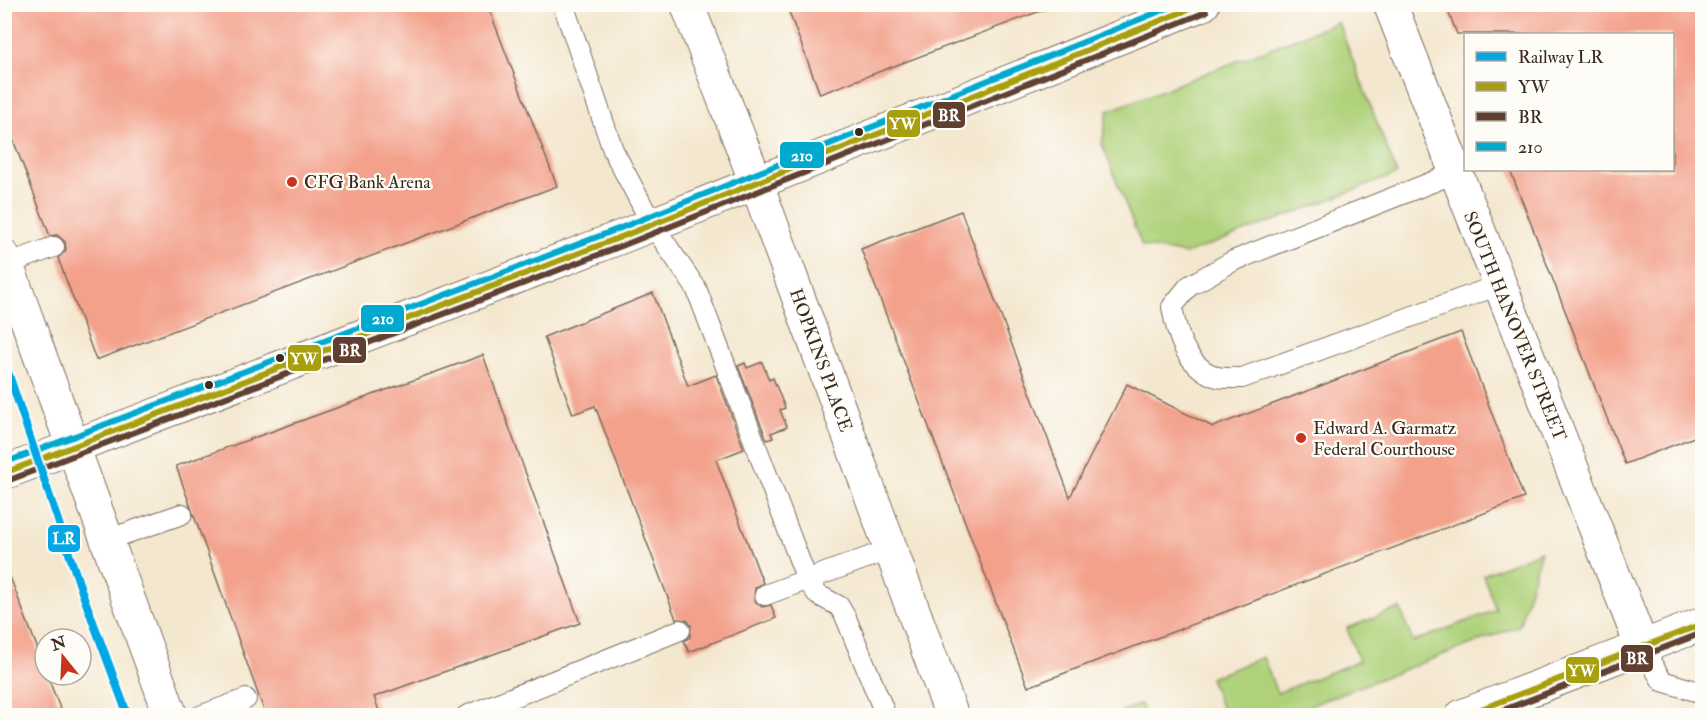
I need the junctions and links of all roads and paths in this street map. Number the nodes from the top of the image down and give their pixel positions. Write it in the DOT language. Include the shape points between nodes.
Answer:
graph roads {
  1 [pos="563,4"];
  2 [pos="687,4"];
  3 [pos="1203,4"];
  4 [pos="1390,4"];
  5 [pos="1455,173"];
  6 [pos="756,183"];
  7 [pos="652,224"];
  8 [pos="54,247"];
  9 [pos="6,261"];
  10 [pos="1499,285"];
  11 [pos="74,446"];
  12 [pos="4,474"];
  13 [pos="182,514"];
  14 [pos="107,540"];
  15 [pos="891,549"];
  16 [pos="807,580"];
  17 [pos="765,595"];
  18 [pos="1702,624"];
  19 [pos="680,630"];
  20 [pos="1642,647"];
  21 [pos="1702,693"];
  22 [pos="246,699"];
  23 [pos="171,716"];
  24 [pos="200,716"];
  25 [pos="466,716"];
  26 [pos="886,716"];
  27 [pos="952,716"];
  28 [pos="1462,716"];
  1 -- 7 [label="lane" via="613,150"];
  2 -- 6 [label="main road, HOPKINS PLACE"];
  3 -- 6 [label="main road"];
  4 -- 5 [label="main road, SOUTH HANOVER STREET"];
  5 -- 10 [label="main road, SOUTH HANOVER STREET"];
  5 -- 10 [label="lane" via="1233,261 1189,286 1172,307 1178,337 1194,364 1215,377 1242,378"];
  6 -- 7 [label="main road"];
  6 -- 15 [label="main road, HOPKINS PLACE"];
  7 -- 11 [label="main road"];
  7 -- 16 [label="lane" via="696,288"];
  8 -- 9 [label="lane"];
  9 -- 11 [label="main road"];
  10 -- 20 [label="main road, SOUTH HANOVER STREET"];
  11 -- 12 [label="main road"];
  11 -- 14 [label="main road"];
  13 -- 14 [label="lane"];
  14 -- 23 [label="main road"];
  15 -- 16 [label="lane"];
  15 -- 27 [label="main road, HOPKINS PLACE"];
  16 -- 17 [label="lane"];
  16 -- 26 [label="lane" via="818,595 839,606 846,618"];
  18 -- 20 [label="main road"];
  19 -- 25 [label="lane"];
  20 -- 21 [label="lane" via="1662,681"];
  20 -- 28 [label="main road"];
  22 -- 24 [label="lane"];
}
